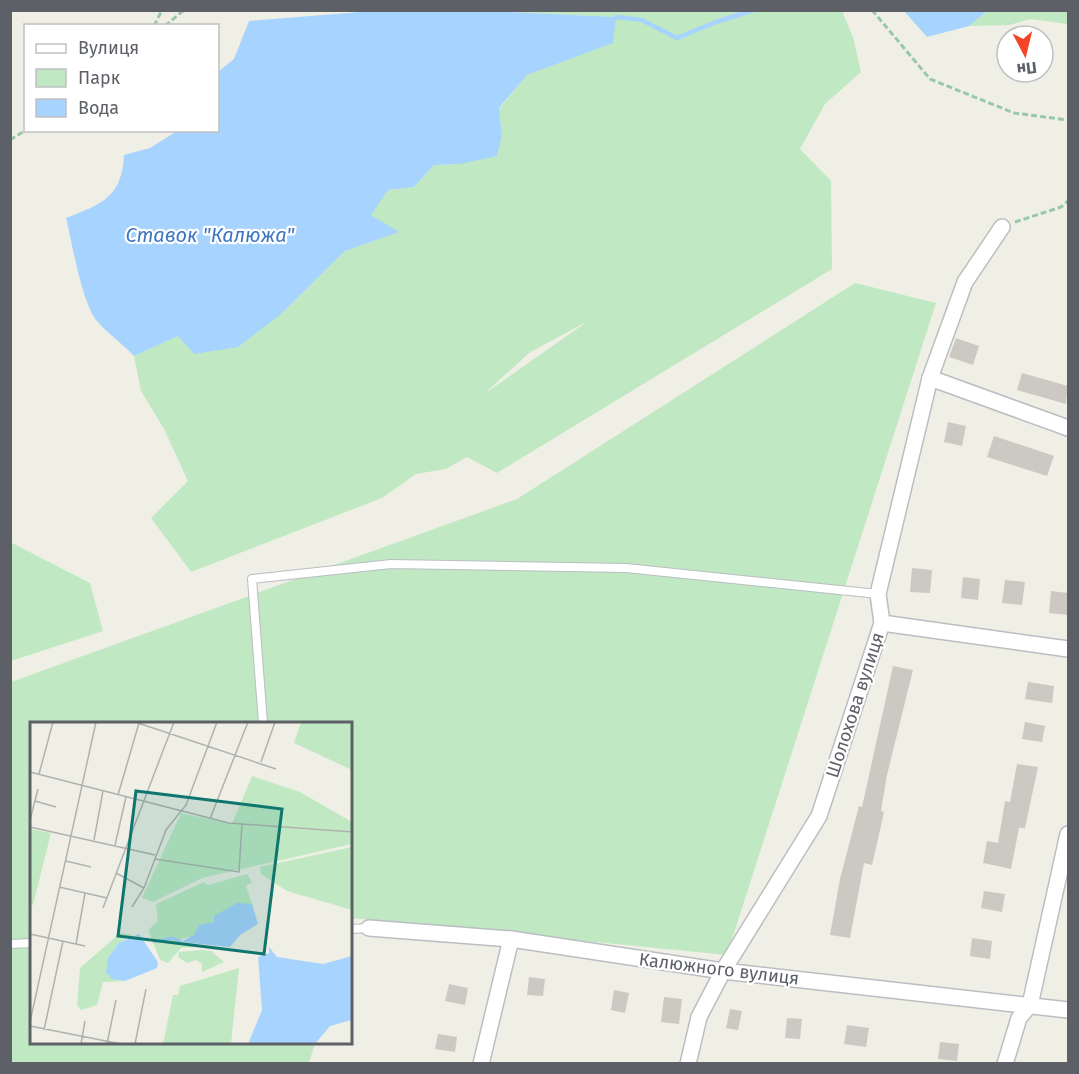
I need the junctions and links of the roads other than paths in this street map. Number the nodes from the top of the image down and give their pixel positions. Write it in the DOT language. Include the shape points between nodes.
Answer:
graph roads {
  1 [pos="1002,227"];
  2 [pos="930,378"];
  3 [pos="1068,428"];
  4 [pos="878,594"];
  5 [pos="882,623"];
  6 [pos="1068,649"];
  7 [pos="263,722"];
  8 [pos="1068,834"];
  9 [pos="369,928"];
  10 [pos="352,929"];
  11 [pos="511,939"];
  12 [pos="30,943"];
  13 [pos="10,944"];
  14 [pos="723,971"];
  15 [pos="1030,1005"];
  16 [pos="1068,1010"];
  17 [pos="481,1064"];
  18 [pos="688,1064"];
  19 [pos="1005,1064"];
  1 -- 2 [label="street, Шолохова вулиця" via="965,282"];
  2 -- 3 [label="street"];
  2 -- 4 [label="street, Шолохова вулиця"];
  4 -- 5 [label="street, Шолохова вулиця"];
  4 -- 7 [label="lane" via="615,568 391,564 252,579"];
  5 -- 6 [label="street"];
  5 -- 14 [label="street, Шолохова вулиця" via="819,816"];
  8 -- 15 [label="street"];
  9 -- 10 [label="lane"];
  9 -- 11 [label="street, Калюжного вулиця"];
  11 -- 14 [label="street, Калюжного вулиця"];
  11 -- 17 [label="street"];
  12 -- 13 [label="lane"];
  14 -- 15 [label="street, Калюжного вулиця"];
  14 -- 18 [label="street, Шолохова вулиця" via="699,1017"];
  15 -- 16 [label="street, Калюжного вулиця"];
  15 -- 19 [label="street" via="1019,1018"];
}
